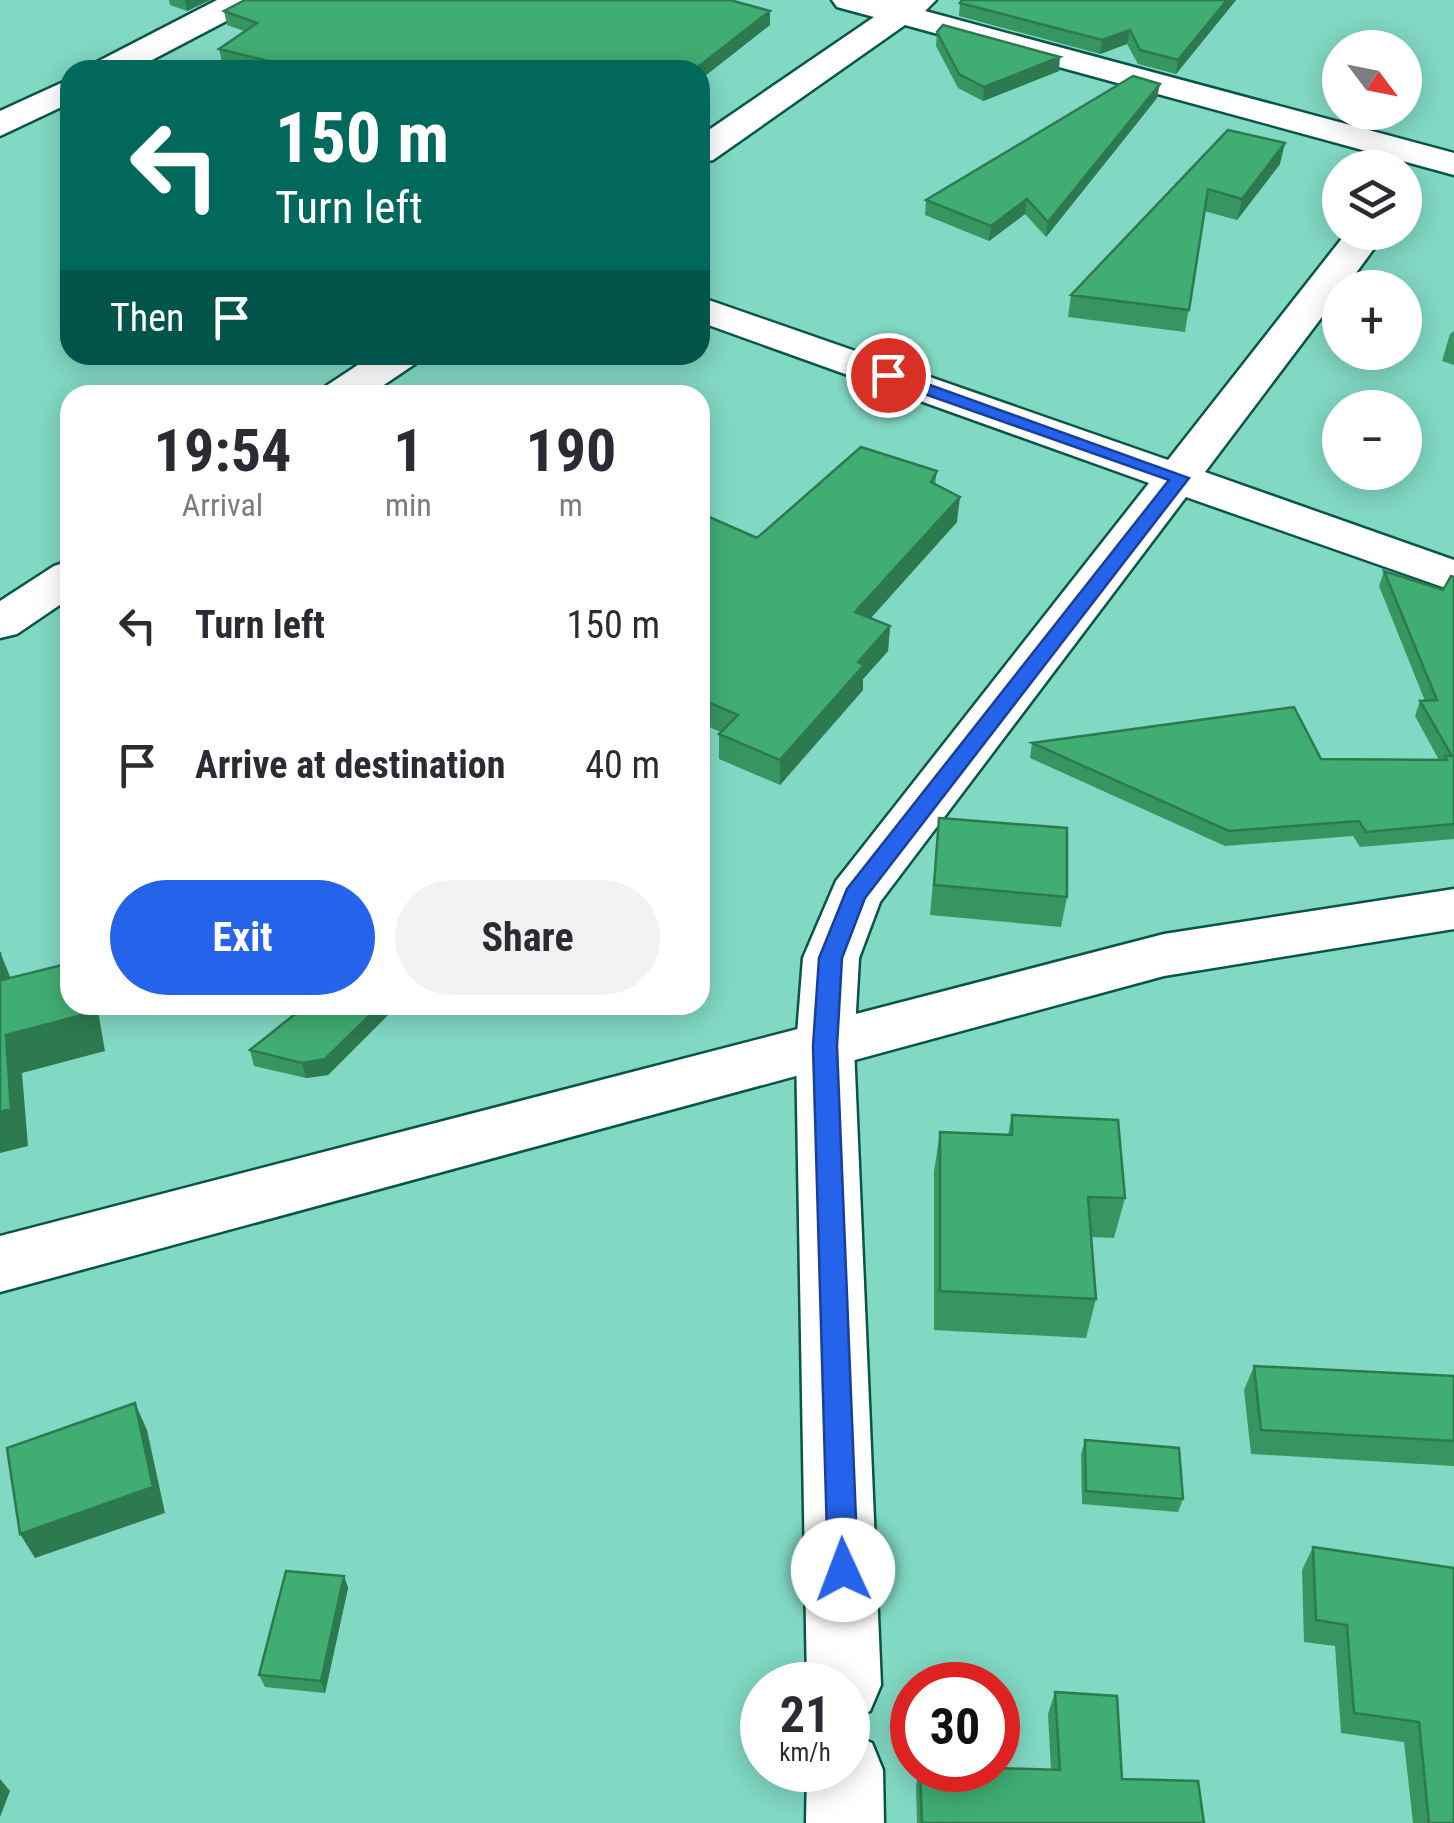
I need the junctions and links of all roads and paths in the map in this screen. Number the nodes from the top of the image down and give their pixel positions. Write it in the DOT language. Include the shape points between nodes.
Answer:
graph roads {
  1 [pos="242,0"];
  2 [pos="848,0"];
  3 [pos="911,7"];
  4 [pos="126,60"];
  5 [pos="18,85"];
  6 [pos="60,95"];
  7 [pos="60,98"];
  8 [pos="1454,122"];
  9 [pos="0,125"];
  10 [pos="710,145"];
  11 [pos="1428,168"];
  12 [pos="1354,250"];
  13 [pos="710,314"];
  14 [pos="385,365"];
  15 [pos="356,385"];
  16 [pos="1180,478"];
  17 [pos="1454,576"];
  18 [pos="60,583"];
  19 [pos="0,623"];
  20 [pos="1454,908"];
  21 [pos="825,1046"];
  22 [pos="0,1264"];
  23 [pos="843,1662"];
  24 [pos="844,1792"];
  25 [pos="845,1823"];
  1 -- 4 [label="street"];
  2 -- 3 [label="street"];
  3 -- 10 [label="street"];
  3 -- 11 [label="street"];
  5 -- 6 [label="street"];
  7 -- 9 [label="street"];
  8 -- 11 [label="street"];
  12 -- 16 [label="street"];
  13 -- 16 [label="street"];
  14 -- 15 [label="street"];
  16 -- 17 [label="street"];
  16 -- 21 [label="street" via="855,895 830,958"];
  18 -- 19 [label="street"];
  20 -- 21 [label="street" via="1164,955"];
  21 -- 22 [label="street"];
  21 -- 23 [label="street"];
  24 -- 25 [label="street"];
}
